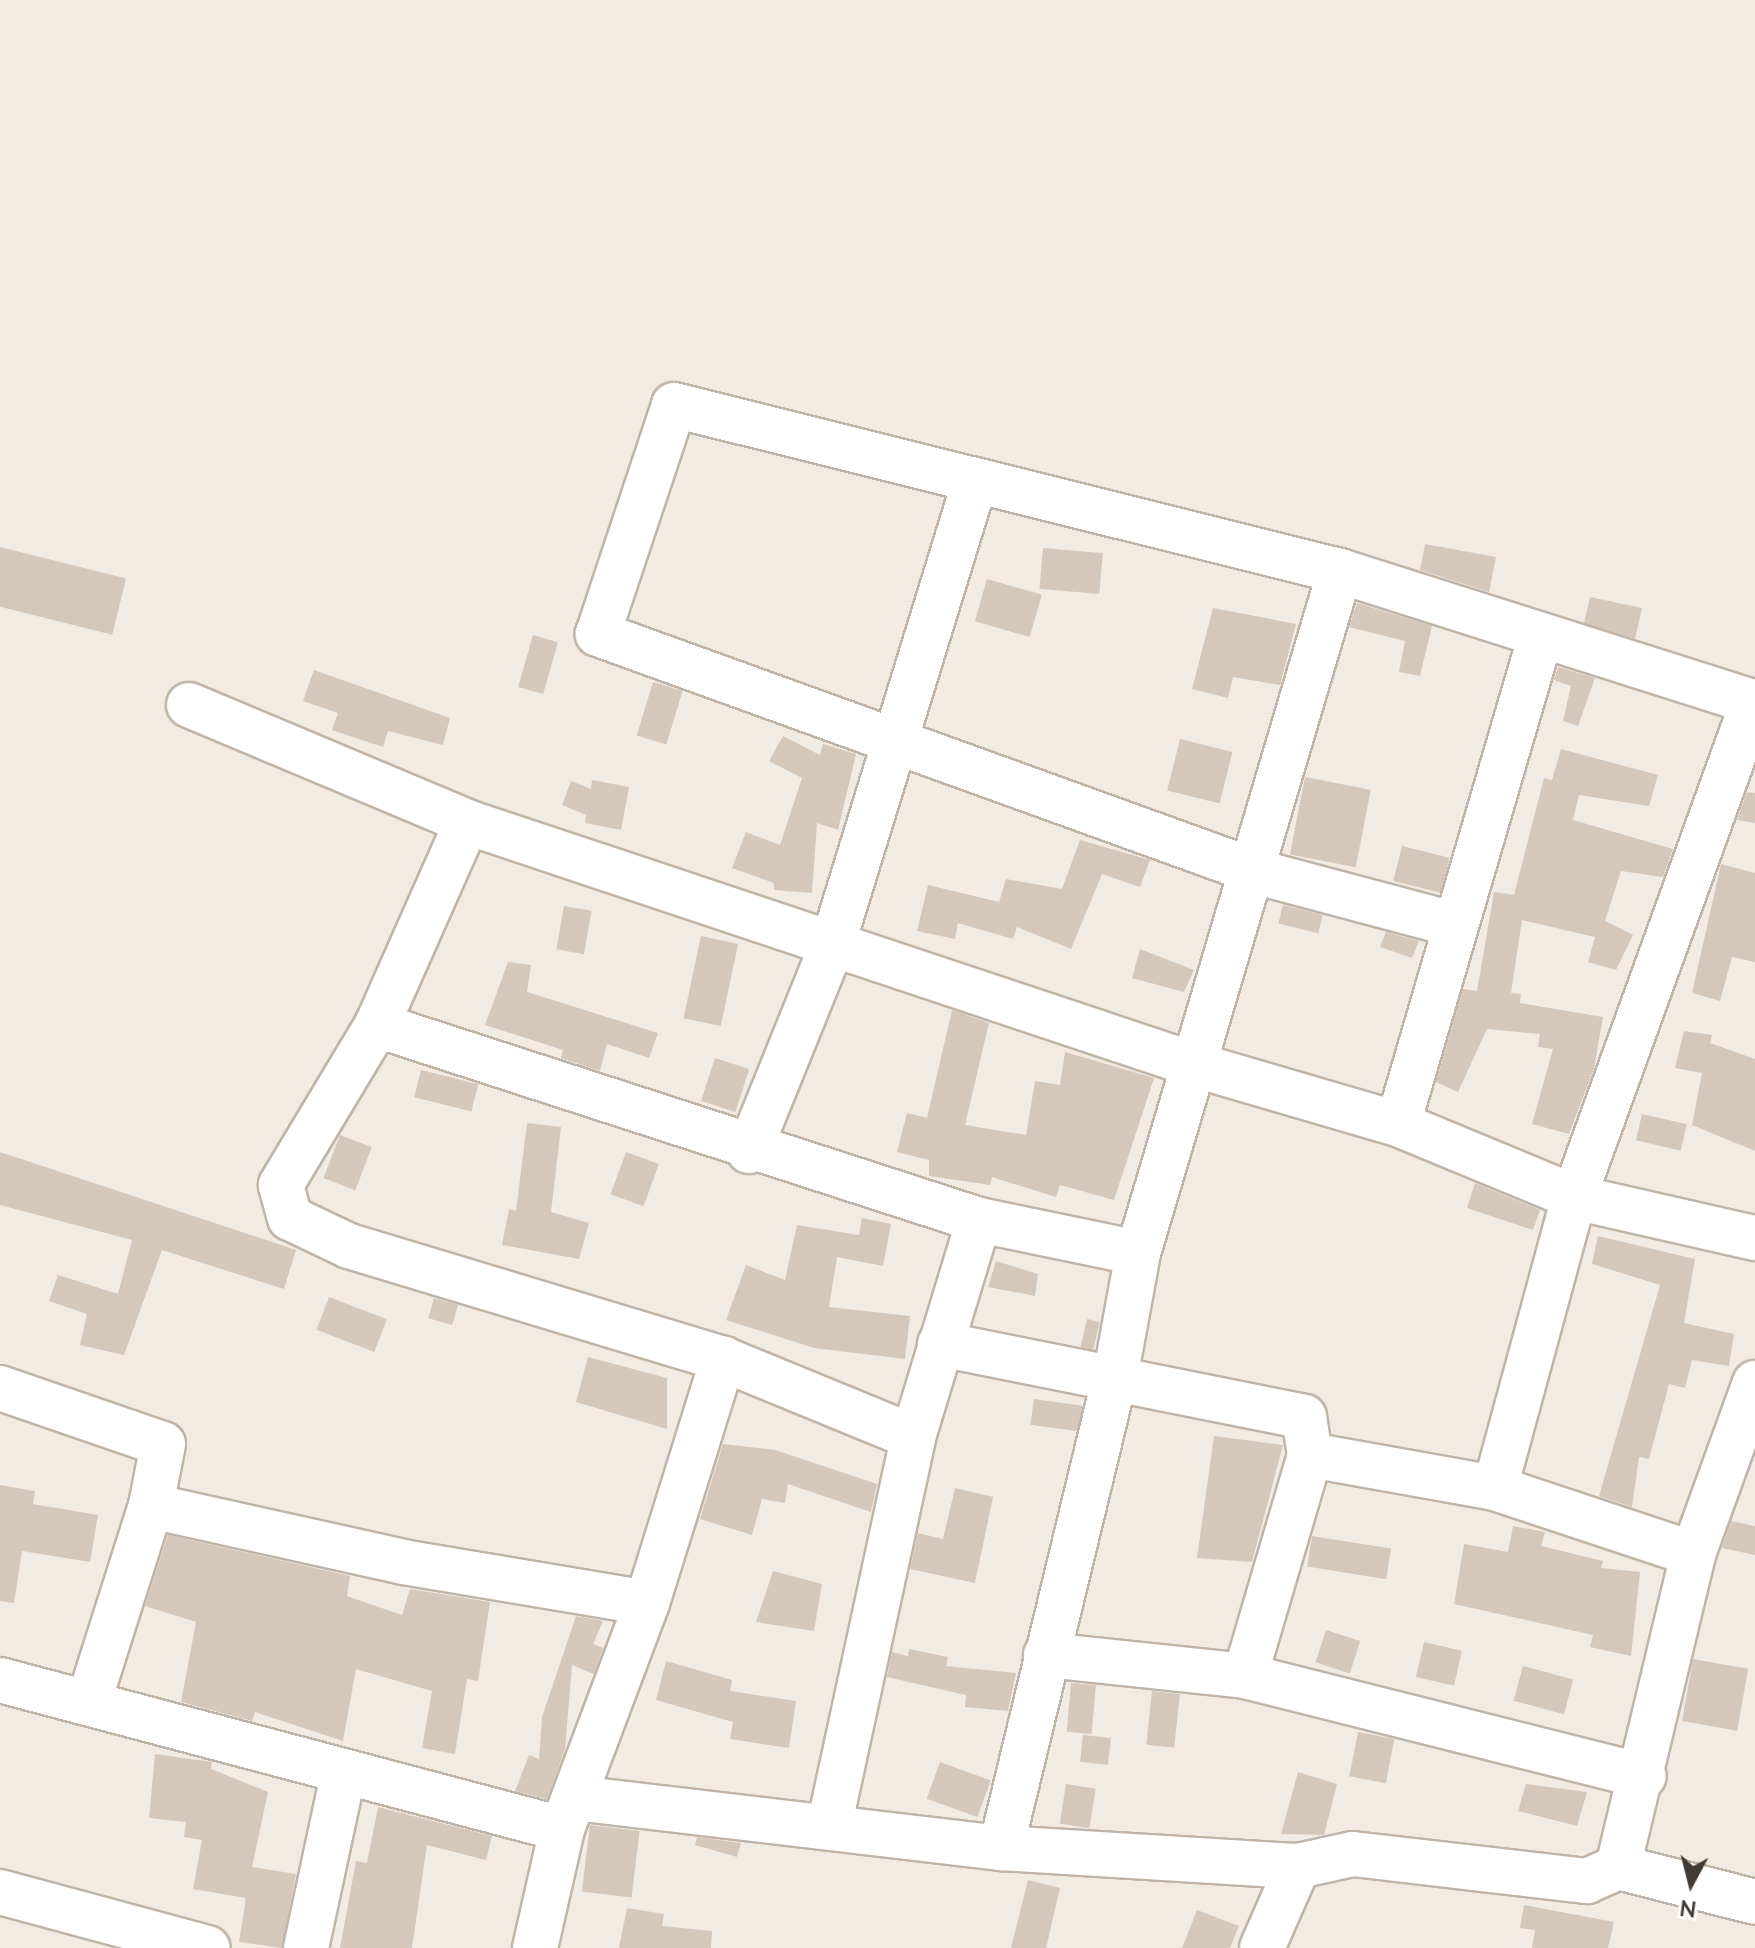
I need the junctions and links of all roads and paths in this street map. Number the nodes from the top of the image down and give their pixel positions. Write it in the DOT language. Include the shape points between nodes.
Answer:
graph roads {
  1 [pos="974,485"];
  2 [pos="1340,571"];
  3 [pos="1541,635"];
  4 [pos="1754,703"];
  5 [pos="189,705"];
  6 [pos="896,739"];
  7 [pos="467,822"];
  8 [pos="1257,872"];
  9 [pos="1453,924"];
  10 [pos="832,946"];
  11 [pos="377,1025"];
  12 [pos="1189,1063"];
  13 [pos="1398,1124"];
  14 [pos="749,1151"];
  15 [pos="1574,1197"];
  16 [pos="979,1220"];
  17 [pos="1755,1238"];
  18 [pos="1138,1253"];
  19 [pos="940,1344"];
  20 [pos="723,1359"];
  21 [pos="1115,1378"];
  22 [pos="1755,1383"];
  23 [pos="0,1388"];
  24 [pos="913,1437"];
  25 [pos="1744,1443"];
  26 [pos="1310,1455"];
  27 [pos="1495,1488"];
  28 [pos="151,1506"];
  29 [pos="1693,1554"];
  30 [pos="647,1603"];
  31 [pos="1046,1655"];
  32 [pos="1245,1676"];
  33 [pos="0,1680"];
  34 [pos="89,1701"];
  35 [pos="343,1776"];
  36 [pos="1644,1776"];
  37 [pos="569,1813"];
  38 [pos="829,1827"];
  39 [pos="1001,1848"];
  40 [pos="1298,1866"];
  41 [pos="1618,1867"];
  42 [pos="0,1892"];
  43 [pos="1755,1902"];
  44 [pos="208,1948"];
  45 [pos="306,1948"];
  46 [pos="535,1948"];
  47 [pos="1262,1948"];
  1 -- 2 [label="street"];
  1 -- 6 [label="street"];
  1 -- 6 [label="street" via="674,405 598,634"];
  2 -- 3 [label="street"];
  2 -- 8 [label="street"];
  3 -- 4 [label="street"];
  3 -- 9 [label="street"];
  4 -- 15 [label="street"];
  5 -- 7 [label="street"];
  6 -- 8 [label="street"];
  6 -- 10 [label="street"];
  7 -- 10 [label="street"];
  7 -- 11 [label="street"];
  8 -- 9 [label="street"];
  8 -- 12 [label="street"];
  9 -- 13 [label="street"];
  10 -- 12 [label="street"];
  10 -- 14 [label="street"];
  11 -- 14 [label="street"];
  11 -- 20 [label="street" via="281,1185 290,1218 349,1246"];
  12 -- 13 [label="street"];
  12 -- 18 [label="street"];
  13 -- 15 [label="street"];
  14 -- 16 [label="street"];
  15 -- 17 [label="street"];
  15 -- 27 [label="street"];
  16 -- 18 [label="street"];
  16 -- 19 [label="street"];
  18 -- 21 [label="street"];
  19 -- 21 [label="street"];
  19 -- 24 [label="street"];
  20 -- 24 [label="street"];
  20 -- 30 [label="street"];
  21 -- 26 [label="street" via="1304,1417"];
  21 -- 31 [label="street"];
  22 -- 25 [label="street"];
  23 -- 28 [label="street" via="163,1444"];
  24 -- 38 [label="street"];
  25 -- 29 [label="street"];
  26 -- 27 [label="street"];
  26 -- 32 [label="street"];
  27 -- 29 [label="street"];
  28 -- 30 [label="street" via="403,1562"];
  28 -- 34 [label="street"];
  29 -- 36 [label="street"];
  30 -- 37 [label="street"];
  31 -- 32 [label="street"];
  31 -- 39 [label="street"];
  32 -- 36 [label="street"];
  33 -- 34 [label="street"];
  34 -- 35 [label="street"];
  35 -- 37 [label="street"];
  35 -- 45 [label="street"];
  36 -- 41 [label="street"];
  37 -- 38 [label="street"];
  37 -- 46 [label="street"];
  38 -- 39 [label="street"];
  39 -- 40 [label="street"];
  40 -- 41 [label="street" via="1353,1854 1587,1881"];
  40 -- 47 [label="street"];
  41 -- 43 [label="street"];
  42 -- 44 [label="street"];
}
